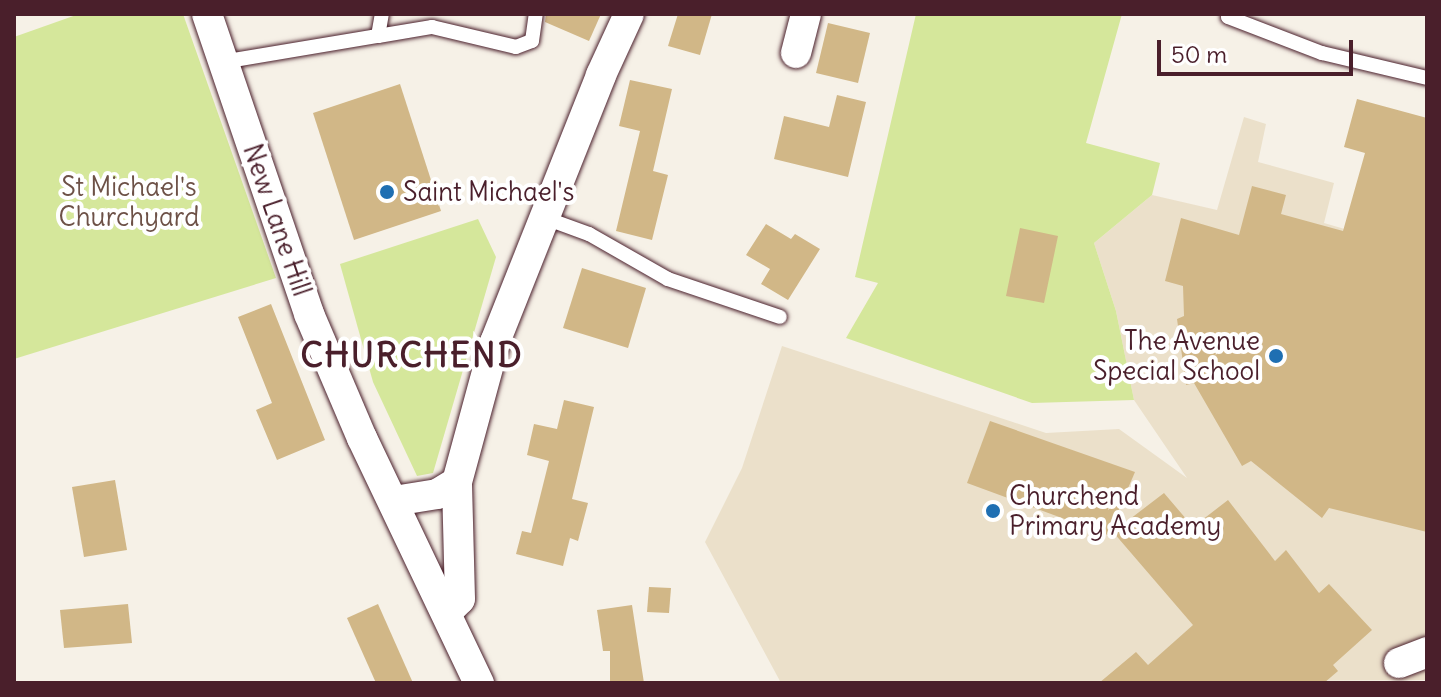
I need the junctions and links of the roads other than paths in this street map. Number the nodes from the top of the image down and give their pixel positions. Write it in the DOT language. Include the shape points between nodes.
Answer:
graph roads {
  1 [pos="207,14"];
  2 [pos="382,14"];
  3 [pos="536,14"];
  4 [pos="629,14"];
  5 [pos="806,14"];
  6 [pos="1229,14"];
  7 [pos="378,36"];
  8 [pos="796,53"];
  9 [pos="222,62"];
  10 [pos="1427,78"];
  11 [pos="545,218"];
  12 [pos="780,317"];
  13 [pos="457,482"];
  14 [pos="394,501"];
  15 [pos="447,612"];
  16 [pos="479,683"];
  1 -- 9 [label="street, New Lane Hill"];
  2 -- 7 [label="lane"];
  3 -- 7 [label="lane" via="532,41 516,47 432,27"];
  4 -- 11 [label="street"];
  5 -- 8 [label="street"];
  6 -- 10 [label="lane" via="1322,53"];
  7 -- 9 [label="lane"];
  9 -- 14 [label="street, New Lane Hill" via="309,314"];
  11 -- 12 [label="lane" via="589,234 668,279"];
  11 -- 13 [label="street" via="495,342"];
  13 -- 14 [label="street" via="437,494"];
  13 -- 15 [label="street" via="460,599"];
  14 -- 15 [label="street, New Lane Hill"];
  15 -- 16 [label="street, New Lane Hill"];
}
